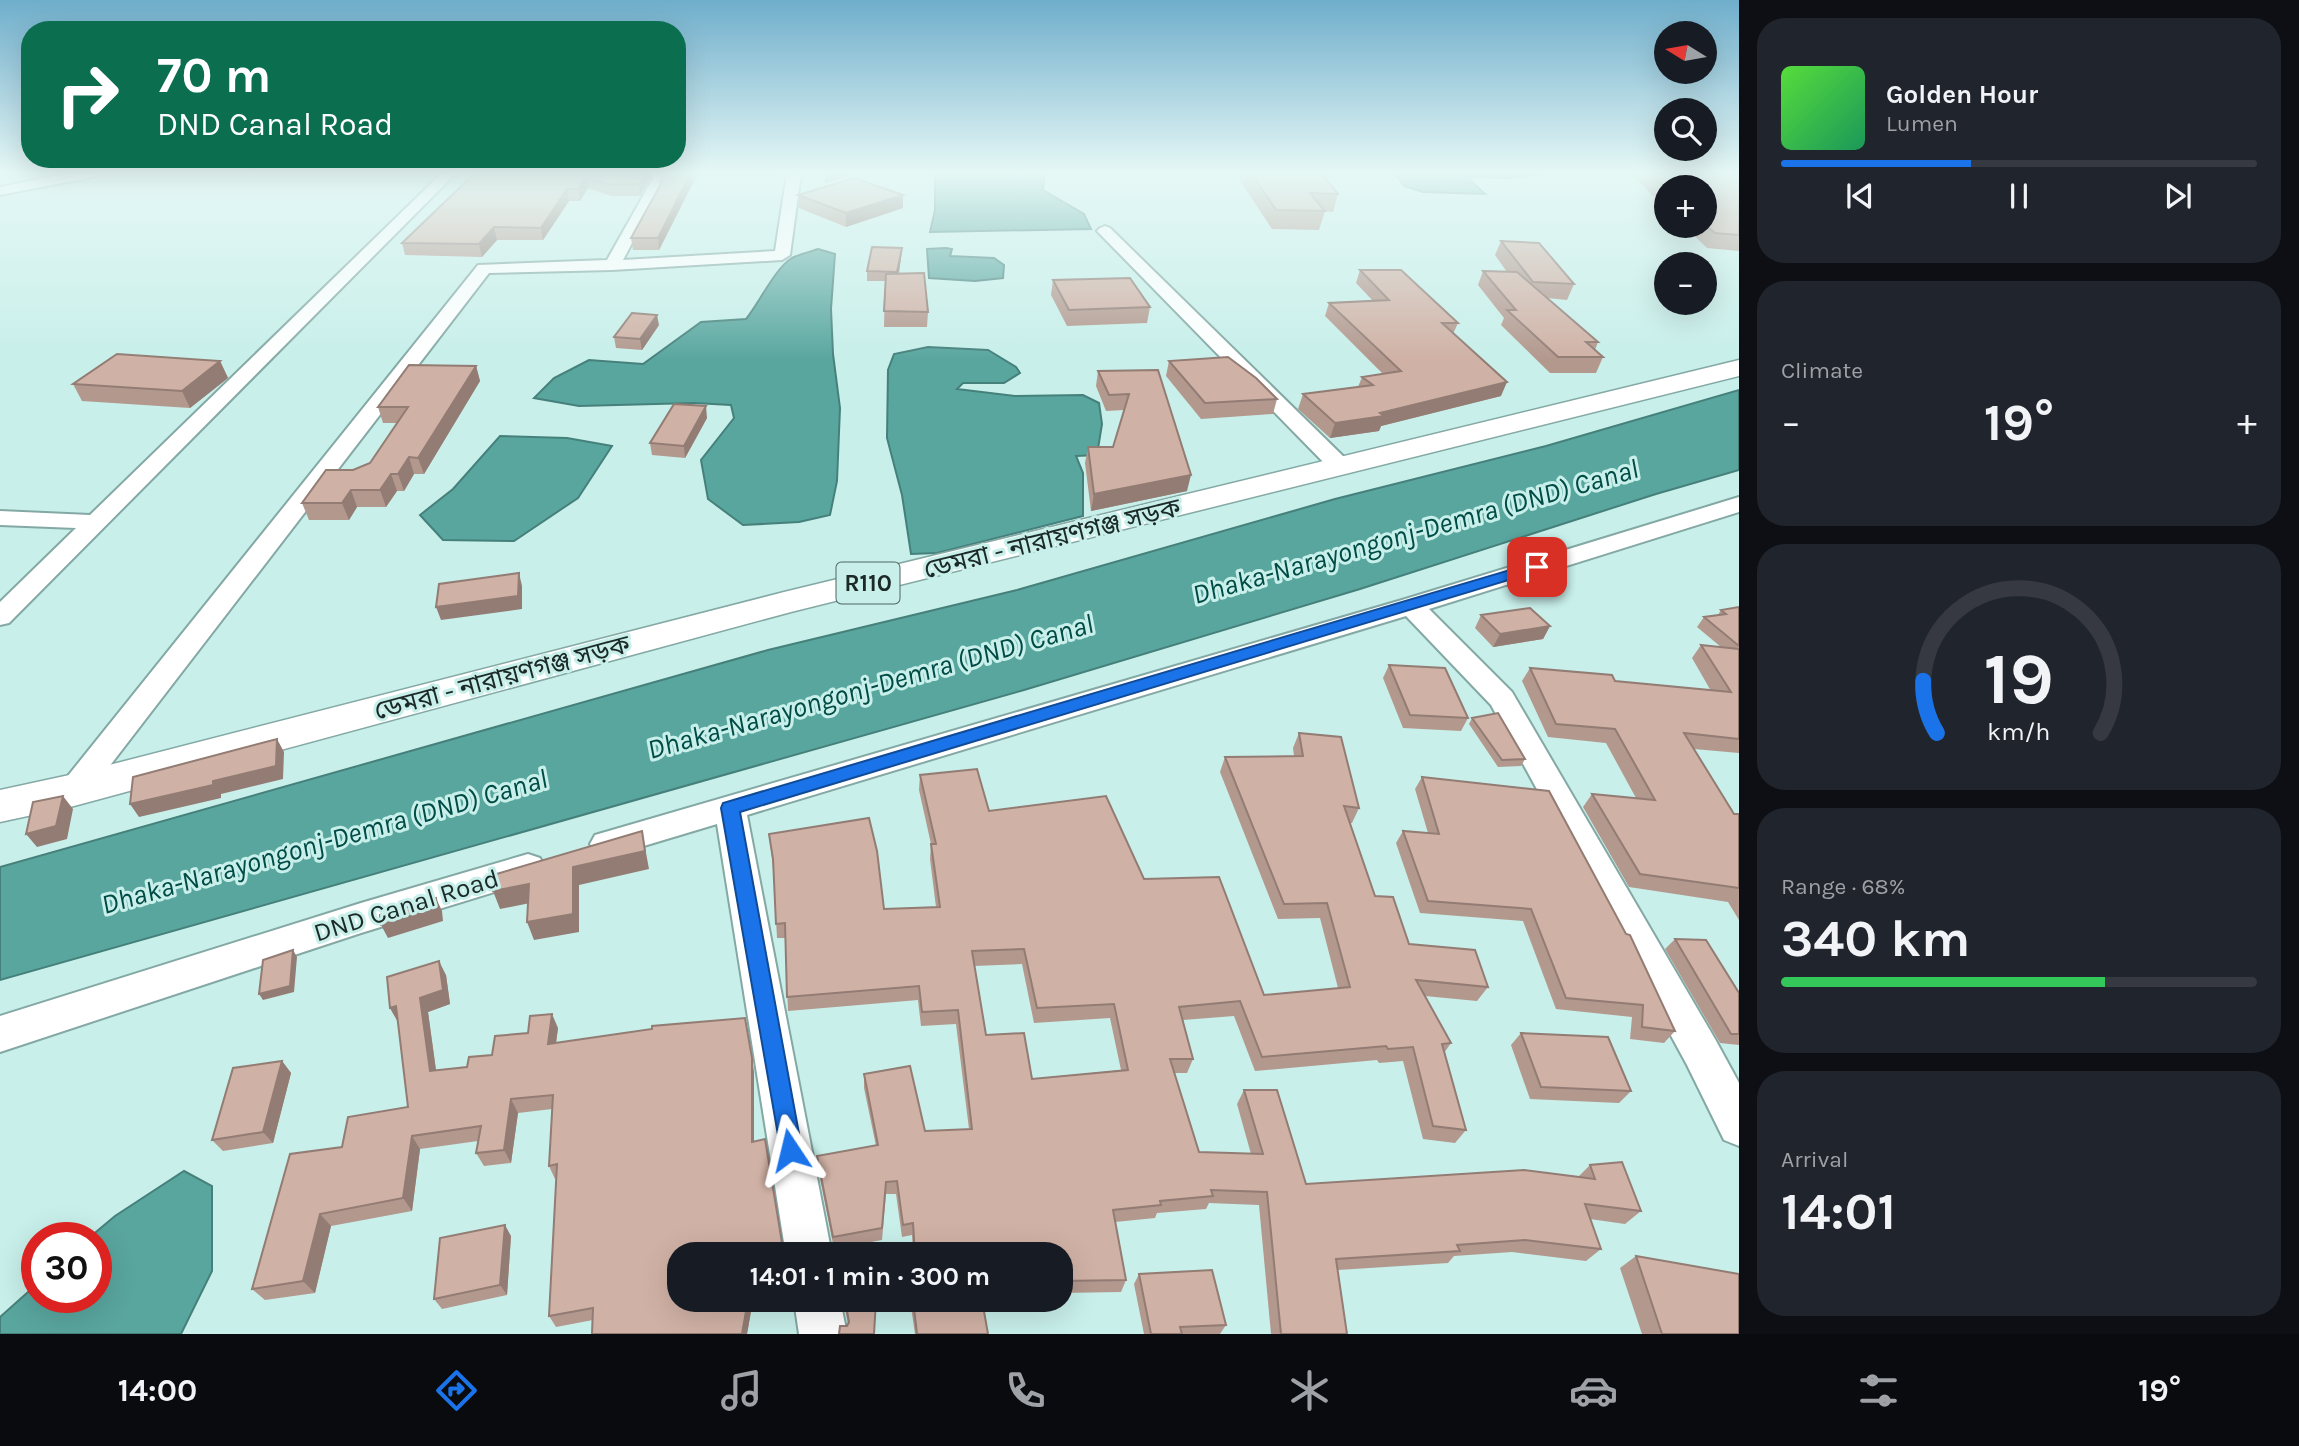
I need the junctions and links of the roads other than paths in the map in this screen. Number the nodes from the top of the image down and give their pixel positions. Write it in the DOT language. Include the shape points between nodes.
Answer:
graph roads {
  1 [pos="387,235"];
  2 [pos="628,235"];
  3 [pos="785,235"];
  4 [pos="1109,235"];
  5 [pos="612,265"];
  6 [pos="1739,368"];
  7 [pos="1341,467"];
  8 [pos="1739,504"];
  9 [pos="0,518"];
  10 [pos="96,522"];
  11 [pos="1412,606"];
  12 [pos="0,617"];
  13 [pos="74,790"];
  14 [pos="0,806"];
  15 [pos="730,808"];
  16 [pos="0,1034"];
  17 [pos="1739,1125"];
  18 [pos="807,1242"];
  19 [pos="819,1312"];
  20 [pos="823,1334"];
  1 -- 10 [label="street"];
  2 -- 5 [label="street"];
  3 -- 5 [label="street" via="782,255"];
  4 -- 7 [label="street"];
  5 -- 13 [label="street" via="484,268"];
  6 -- 7 [label="main road, ডেমরা - নারায়ণগঞ্জ সড়ক / R110"];
  7 -- 13 [label="main road, ডেমরা - নারায়ণগঞ্জ সড়ক / R110" via="784,603"];
  8 -- 11 [label="street, DND Canal Road"];
  9 -- 10 [label="street"];
  10 -- 12 [label="street"];
  11 -- 15 [label="street, DND Canal Road"];
  11 -- 17 [label="street" via="1502,699"];
  13 -- 14 [label="main road, ডেমরা - নারায়ণগঞ্জ সড়ক / R110"];
  15 -- 16 [label="street, DND Canal Road" via="362,918"];
  15 -- 18 [label="street"];
  19 -- 20 [label="street"];
}
